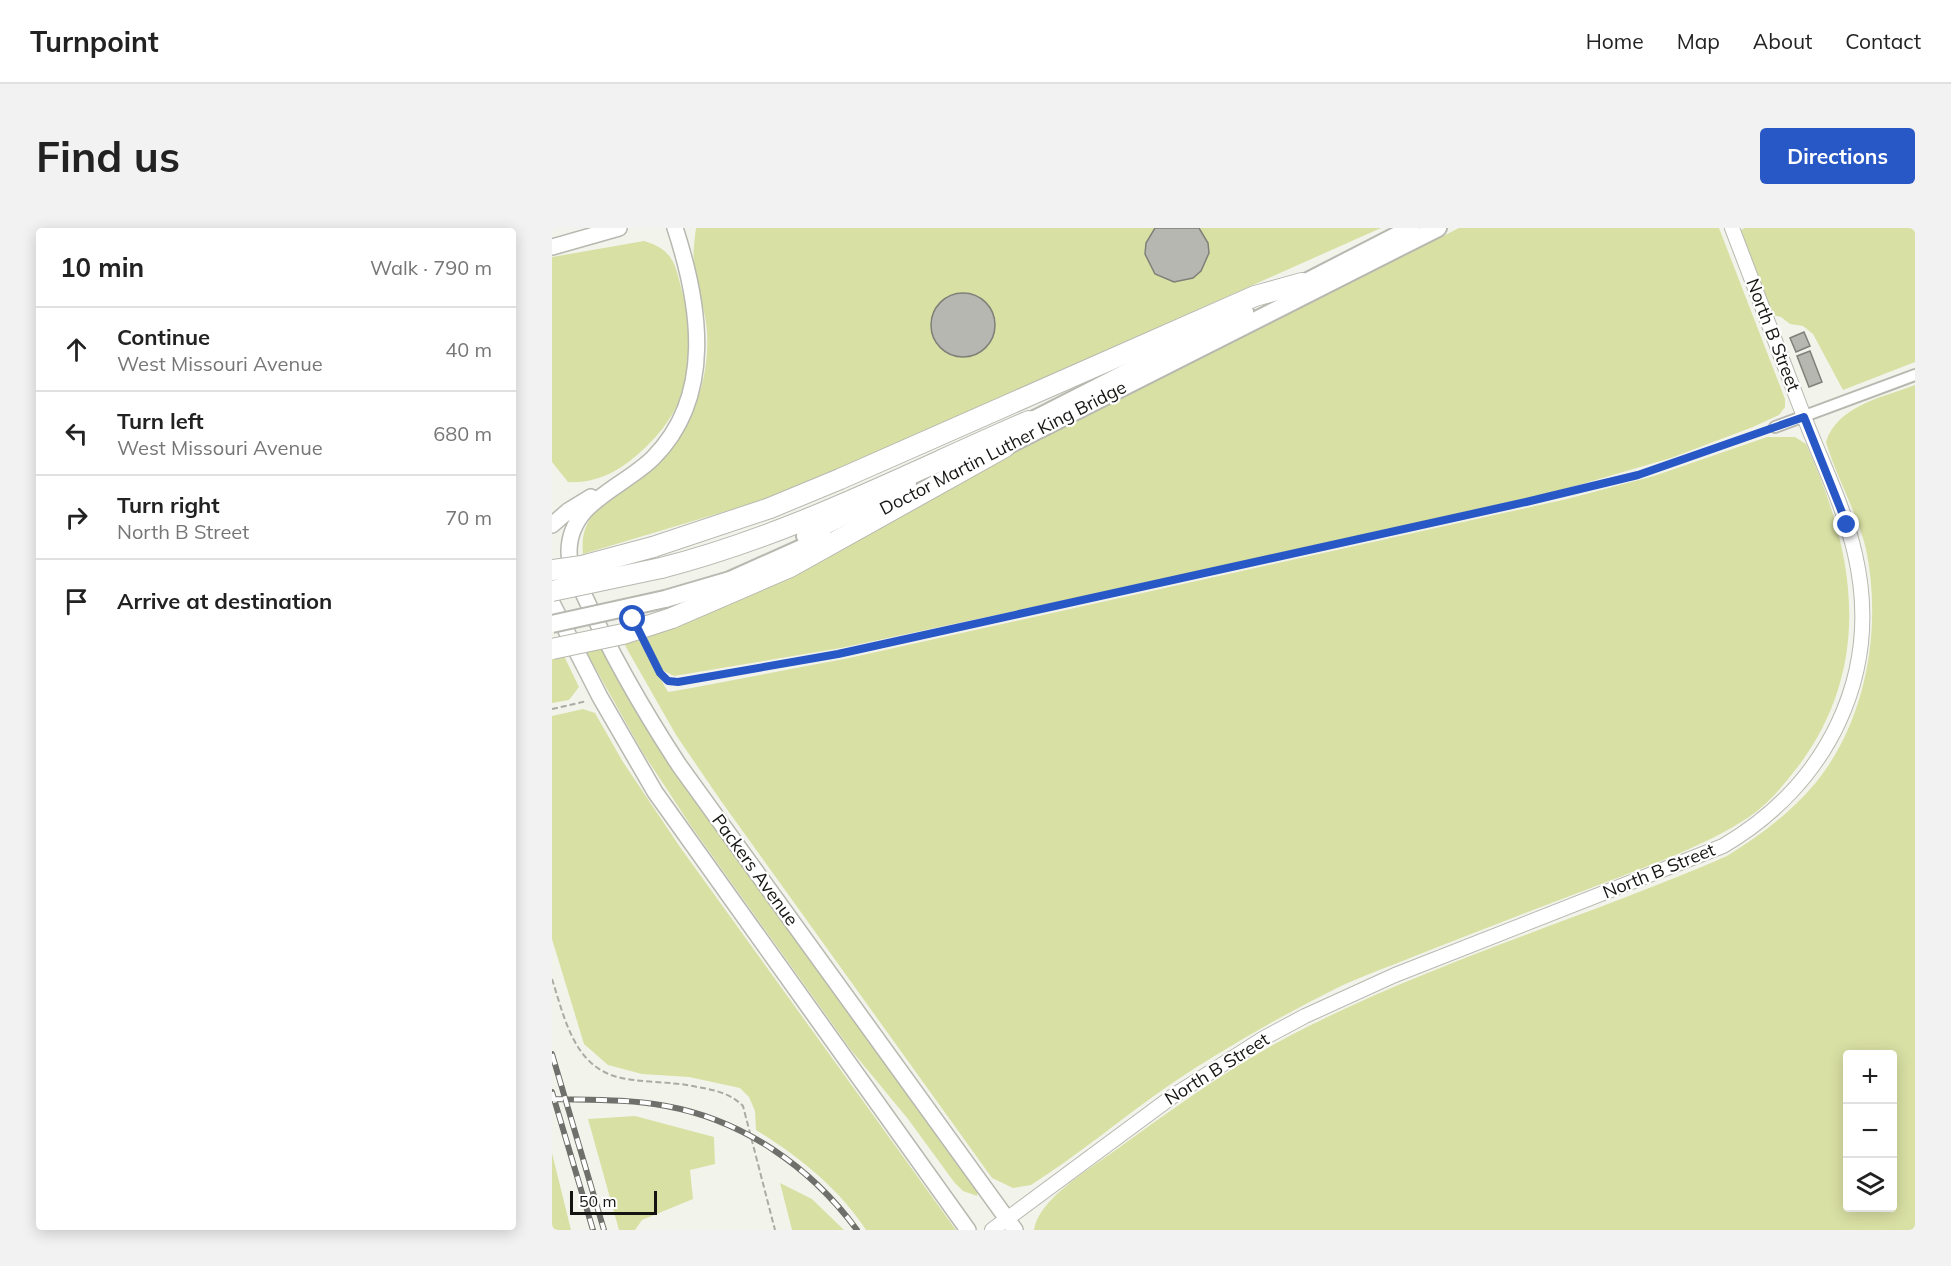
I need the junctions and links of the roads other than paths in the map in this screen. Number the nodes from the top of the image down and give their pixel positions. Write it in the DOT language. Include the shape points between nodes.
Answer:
graph roads {
  1 [pos="619,228"];
  2 [pos="675,228"];
  3 [pos="1411,228"];
  4 [pos="1438,228"];
  5 [pos="1732,228"];
  6 [pos="552,247"];
  7 [pos="1302,283"];
  8 [pos="1915,375"];
  9 [pos="1804,417"];
  10 [pos="1029,421"];
  11 [pos="1775,427"];
  12 [pos="1005,447"];
  13 [pos="605,492"];
  14 [pos="552,525"];
  15 [pos="552,570"];
  16 [pos="552,591"];
  17 [pos="664,594"];
  18 [pos="552,603"];
  19 [pos="552,613"];
  20 [pos="552,624"];
  21 [pos="552,649"];
  22 [pos="1011,1224"];
  23 [pos="968,1230"];
  24 [pos="992,1230"];
  1 -- 6 [label="main road"];
  2 -- 13 [label="main road, Packers Avenue" via="697,327 698,363 691,393 677,426 652,459"];
  3 -- 7 [label="main road, Doctor Martin Luther King Bridge"];
  4 -- 12 [label="main road, Doctor Martin Luther King Bridge"];
  5 -- 9 [label="street, North B Street"];
  7 -- 10 [label="main road, Doctor Martin Luther King Bridge"];
  7 -- 15 [label="highway, bridge" via="1255,296 780,504 653,547"];
  8 -- 9 [label="street"];
  9 -- 11 [label="street"];
  9 -- 22 [label="street, North B Street" via="1847,525 1861,584 1862,614 1858,668 1848,699 1823,755 1791,795 1747,832 1696,858 1395,975 1264,1038 1173,1096"];
  10 -- 16 [label="highway, bridge" via="786,530 736,548"];
  10 -- 17 [label="main road, Doctor Martin Luther King Bridge" via="784,547"];
  12 -- 17 [label="main road, Doctor Martin Luther King Bridge" via="766,565 704,589"];
  12 -- 21 [label="highway, bridge" via="790,567 672,618"];
  13 -- 14 [label="main road, Packers Avenue" via="568,510"];
  13 -- 22 [label="main road, Packers Avenue" via="573,529 568,556 602,634 646,714"];
  17 -- 19 [label="main road, Doctor Martin Luther King Bridge"];
  17 -- 20 [label="main road, Doctor Martin Luther King Bridge, bridge"];
  18 -- 23 [label="main road, Packers Avenue" via="600,697 656,792"];
  22 -- 24 [label="street, North B Street"];
}
